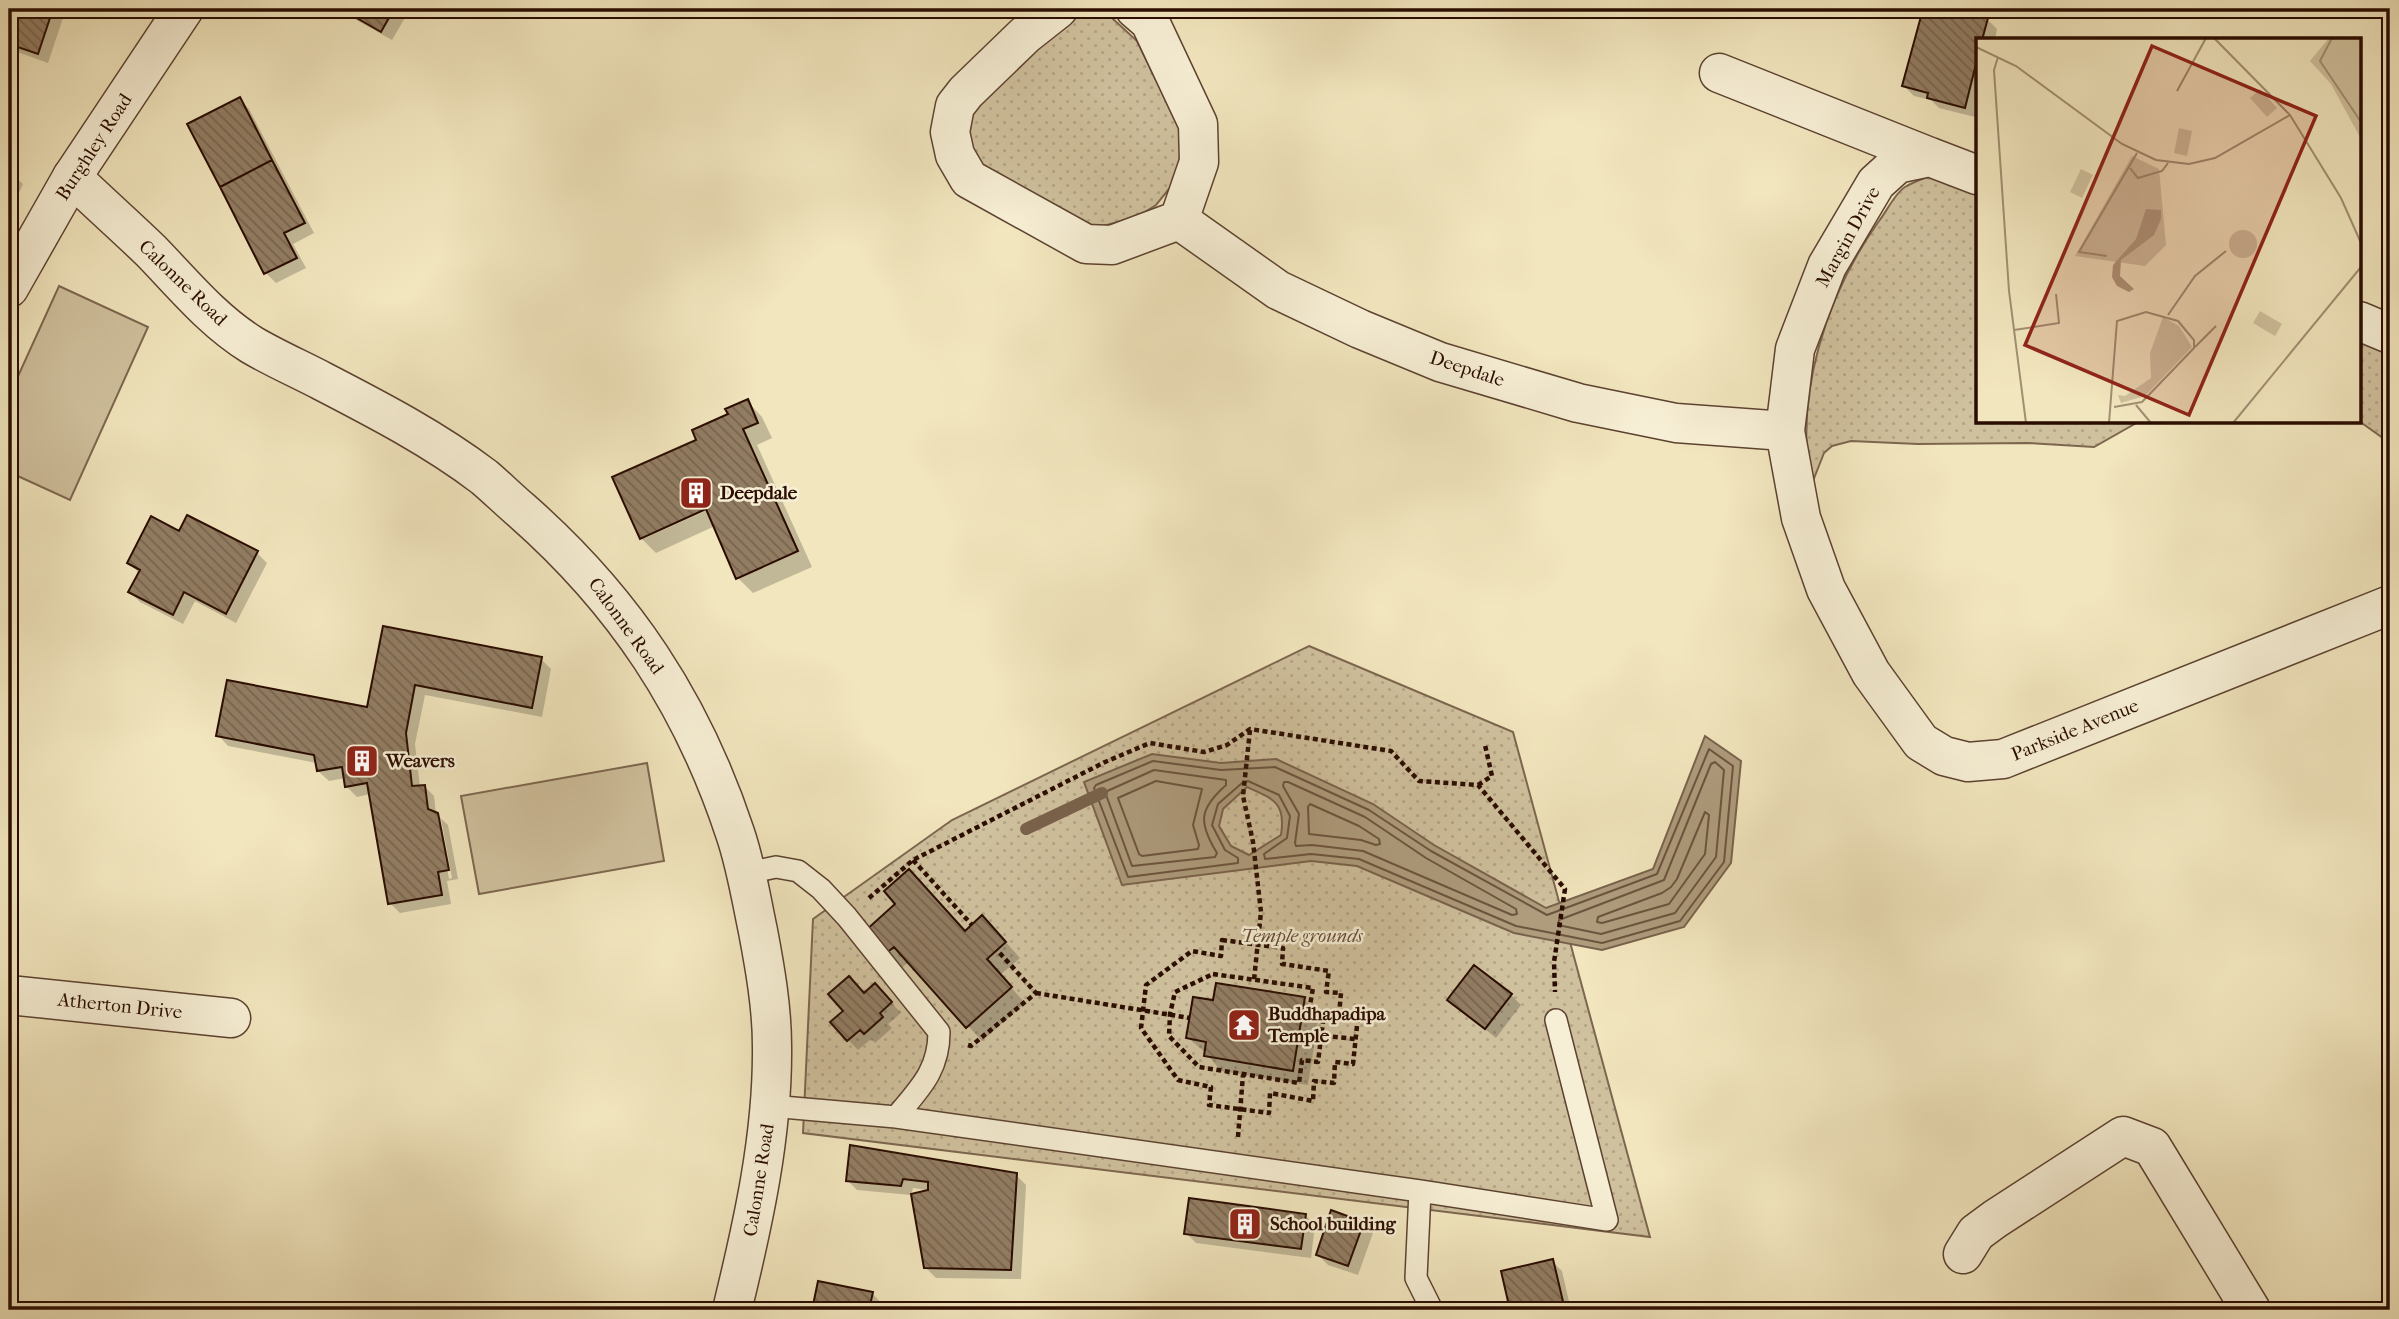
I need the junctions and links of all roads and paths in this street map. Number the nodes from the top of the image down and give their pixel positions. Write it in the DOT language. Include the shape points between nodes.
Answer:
graph roads {
  1 [pos="184,9"];
  2 [pos="1058,9"];
  3 [pos="1135,9"];
  4 [pos="1718,73"];
  5 [pos="1930,157"];
  6 [pos="1976,175"];
  7 [pos="72,177"];
  8 [pos="1179,220"];
  9 [pos="9,288"];
  10 [pos="2360,321"];
  11 [pos="2390,334"];
  12 [pos="1785,431"];
  13 [pos="2390,605"];
  14 [pos="1250,729"];
  15 [pos="1485,745"];
  16 [pos="1478,785"];
  17 [pos="913,860"];
  18 [pos="747,873"];
  19 [pos="847,917"];
  20 [pos="972,925"];
  21 [pos="1257,944"];
  22 [pos="997,950"];
  23 [pos="1554,962"];
  24 [pos="1254,980"];
  25 [pos="1036,993"];
  26 [pos="9,995"];
  27 [pos="1143,1009"];
  28 [pos="1170,1014"];
  29 [pos="231,1018"];
  30 [pos="1190,1018"];
  31 [pos="1556,1020"];
  32 [pos="939,1032"];
  33 [pos="1300,1033"];
  34 [pos="1321,1036"];
  35 [pos="1355,1039"];
  36 [pos="1243,1075"];
  37 [pos="771,1106"];
  38 [pos="1239,1109"];
  39 [pos="895,1117"];
  40 [pos="1420,1191"];
  41 [pos="1964,1254"];
  42 [pos="732,1310"];
  43 [pos="1432,1310"];
  44 [pos="2251,1310"];
  1 -- 7 [label="street, Burghley Road"];
  2 -- 8 [label="street" via="955,106 950,132 955,155 969,179 1086,244 1112,245"];
  3 -- 8 [label="street" via="1150,22 1198,124 1199,162"];
  4 -- 5 [label="street"];
  5 -- 6 [label="street"];
  5 -- 12 [label="street, Margin Drive" via="1897,164 1876,183 1828,266 1795,349"];
  7 -- 9 [label="street, Burghley Road"];
  7 -- 18 [label="street, Calonne Road" via="210,313 250,344 430,441 485,478 578,563 618,610 692,725"];
  8 -- 12 [label="street, Deepdale" via="1278,290 1440,362 1578,403 1675,424"];
  10 -- 11 [label="street"];
  12 -- 13 [label="street, Parkside Avenue" via="1801,517 1826,589 1878,683 1921,742 1944,756 1968,762 2003,759"];
  14 -- 16 [label="path" via="1391,751 1419,781"];
  14 -- 17 [label="path" via="1204,752 1150,743"];
  14 -- 21 [label="path" via="1243,796 1261,912"];
  15 -- 16 [label="path" via="1492,776"];
  16 -- 23 [label="path" via="1565,889"];
  17 -- 19 [label="path"];
  17 -- 20 [label="path"];
  18 -- 19 [label="lane" via="776,867 798,871"];
  18 -- 37 [label="street, Calonne Road" via="764,964 772,1043"];
  19 -- 32 [label="lane"];
  21 -- 24 [label="path"];
  21 -- 27 [label="path" via="1222,940 1221,956 1192,951 1146,985"];
  21 -- 35 [label="path" via="1283,948 1282,964 1329,971 1326,992 1341,993 1339,1016 1358,1016"];
  22 -- 25 [label="path"];
  24 -- 28 [label="path" via="1213,974 1175,992"];
  24 -- 34 [label="path" via="1313,988 1309,1011 1324,1014"];
  25 -- 27 [label="path"];
  25 -- 32 [label="path" via="971,1046"];
  26 -- 29 [label="street, Atherton Drive"];
  27 -- 28 [label="path"];
  27 -- 38 [label="path" via="1141,1028 1178,1080 1211,1087 1209,1105"];
  28 -- 30 [label="path"];
  28 -- 36 [label="path" via="1170,1037 1199,1067"];
  31 -- 40 [label="lane" via="1607,1220"];
  32 -- 39 [label="lane" via="939,1053 924,1083"];
  33 -- 34 [label="path"];
  34 -- 35 [label="path"];
  34 -- 36 [label="path" via="1318,1062 1302,1060 1299,1083"];
  35 -- 38 [label="path" via="1353,1065 1335,1062 1334,1083 1314,1081 1313,1101 1270,1093 1269,1113"];
  36 -- 38 [label="path"];
  37 -- 39 [label="lane"];
  37 -- 42 [label="street, Calonne Road" via="749,1242"];
  39 -- 40 [label="lane"];
  40 -- 43 [label="lane" via="1416,1278"];
  41 -- 44 [label="street" via="1976,1233 2123,1136 2152,1147"];
}
